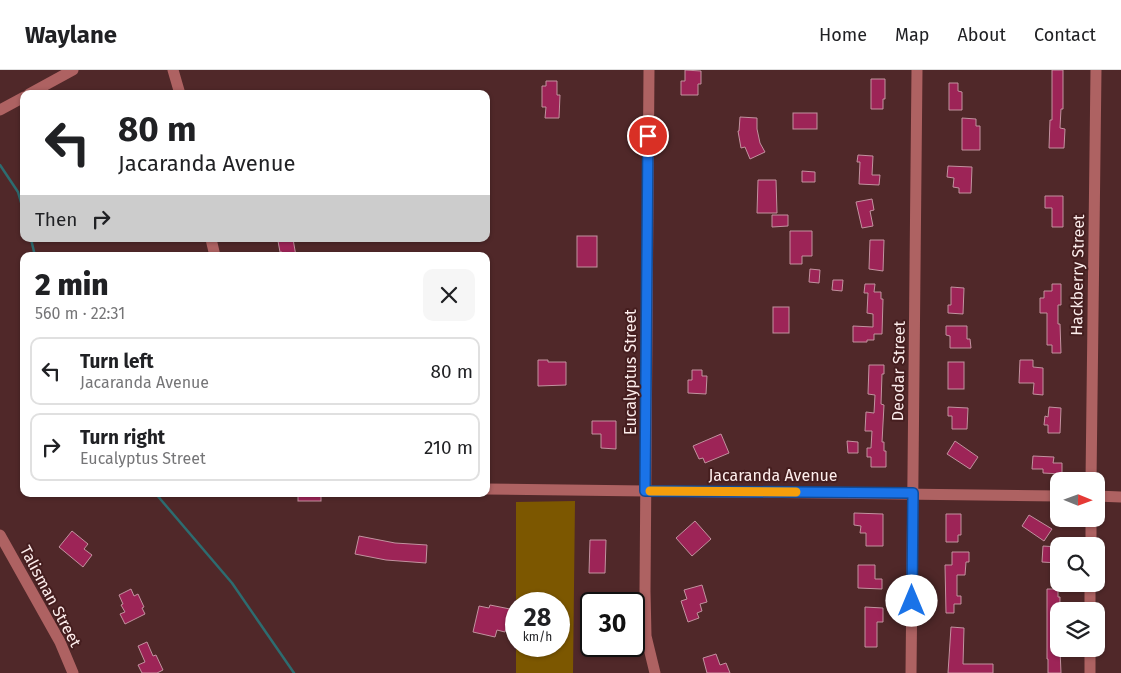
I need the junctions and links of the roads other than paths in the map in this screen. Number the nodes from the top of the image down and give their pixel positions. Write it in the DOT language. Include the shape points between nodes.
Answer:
graph roads {
  1 [pos="72,70"];
  2 [pos="173,70"];
  3 [pos="648,70"];
  4 [pos="917,70"];
  5 [pos="1096,70"];
  6 [pos="36,90"];
  7 [pos="179,90"];
  8 [pos="20,99"];
  9 [pos="0,110"];
  10 [pos="1091,472"];
  11 [pos="490,489"];
  12 [pos="645,491"];
  13 [pos="913,493"];
  14 [pos="1050,496"];
  15 [pos="1105,496"];
  16 [pos="1121,496"];
  17 [pos="0,535"];
  18 [pos="1090,657"];
  19 [pos="73,673"];
  20 [pos="655,673"];
  21 [pos="912,673"];
  22 [pos="1090,673"];
  1 -- 6 [label="street"];
  2 -- 7 [label="street"];
  3 -- 12 [label="street, Eucalyptus Street"];
  4 -- 13 [label="street, Deodar Street"];
  5 -- 10 [label="street, Hackberry Street"];
  8 -- 9 [label="street"];
  11 -- 12 [label="street, Jacaranda Avenue"];
  12 -- 13 [label="street, Jacaranda Avenue"];
  12 -- 20 [label="street, Eucalyptus Street" via="646,636"];
  13 -- 14 [label="street, Jacaranda Avenue"];
  13 -- 21 [label="street, Deodar Street"];
  15 -- 16 [label="street"];
  17 -- 19 [label="street, Talisman Street" via="60,642"];
  18 -- 22 [label="street"];
}
